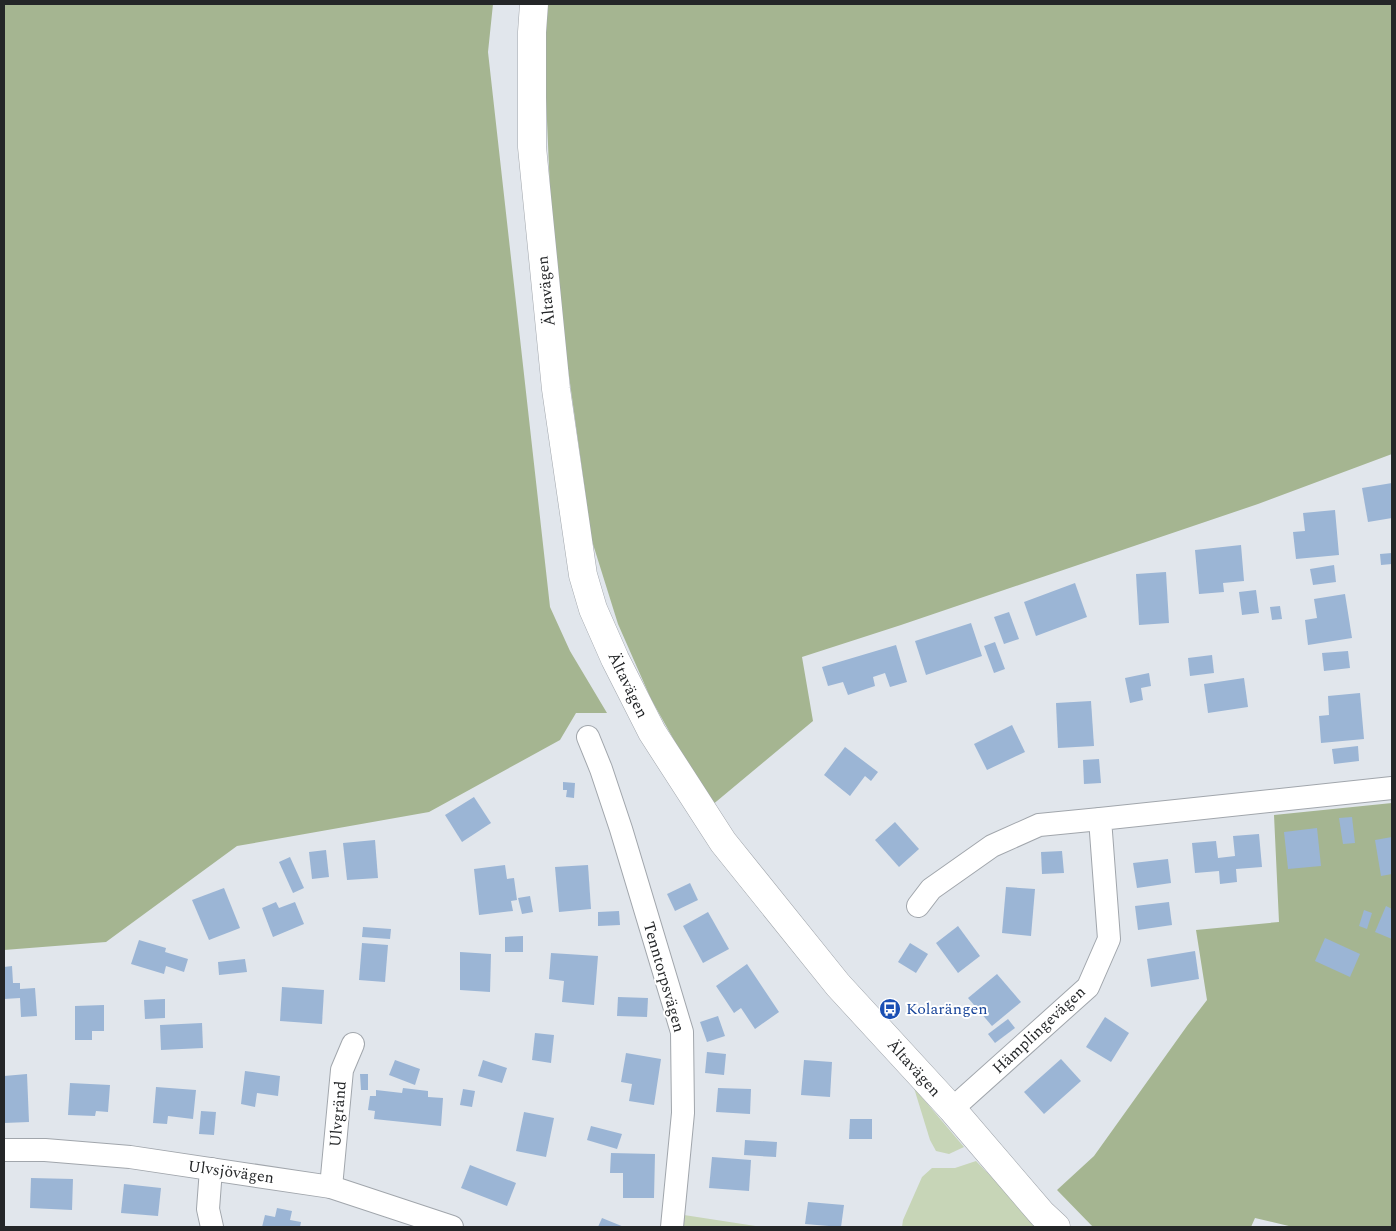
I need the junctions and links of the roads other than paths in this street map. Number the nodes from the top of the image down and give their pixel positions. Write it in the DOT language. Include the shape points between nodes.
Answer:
graph roads {
  1 [pos="534,4"];
  2 [pos="588,736"];
  3 [pos="1392,788"];
  4 [pos="1100,819"];
  5 [pos="918,906"];
  6 [pos="353,1044"];
  7 [pos="952,1109"];
  8 [pos="4,1150"];
  9 [pos="210,1169"];
  10 [pos="332,1186"];
  11 [pos="212,1227"];
  12 [pos="452,1227"];
  13 [pos="672,1227"];
  14 [pos="1056,1227"];
  1 -- 7 [label="main road, Ältavägen" via="532,147 556,389 583,575 593,609 614,659 652,732 723,842 838,985"];
  2 -- 13 [label="street, Tenntorpsvägen" via="622,829 682,1032 683,1113"];
  3 -- 4 [label="street"];
  4 -- 5 [label="street" via="1039,825 992,846 931,889"];
  4 -- 7 [label="street, Hämplingevägen" via="1109,939 1088,987"];
  6 -- 10 [label="street, Ulvgränd" via="342,1070"];
  7 -- 14 [label="main road, Ältavägen"];
  8 -- 9 [label="street, Ulvsjövägen" via="130,1157"];
  9 -- 10 [label="street, Ulvsjövägen"];
  9 -- 11 [label="street" via="208,1209"];
  10 -- 12 [label="street, Ulvsjövägen"];
}
